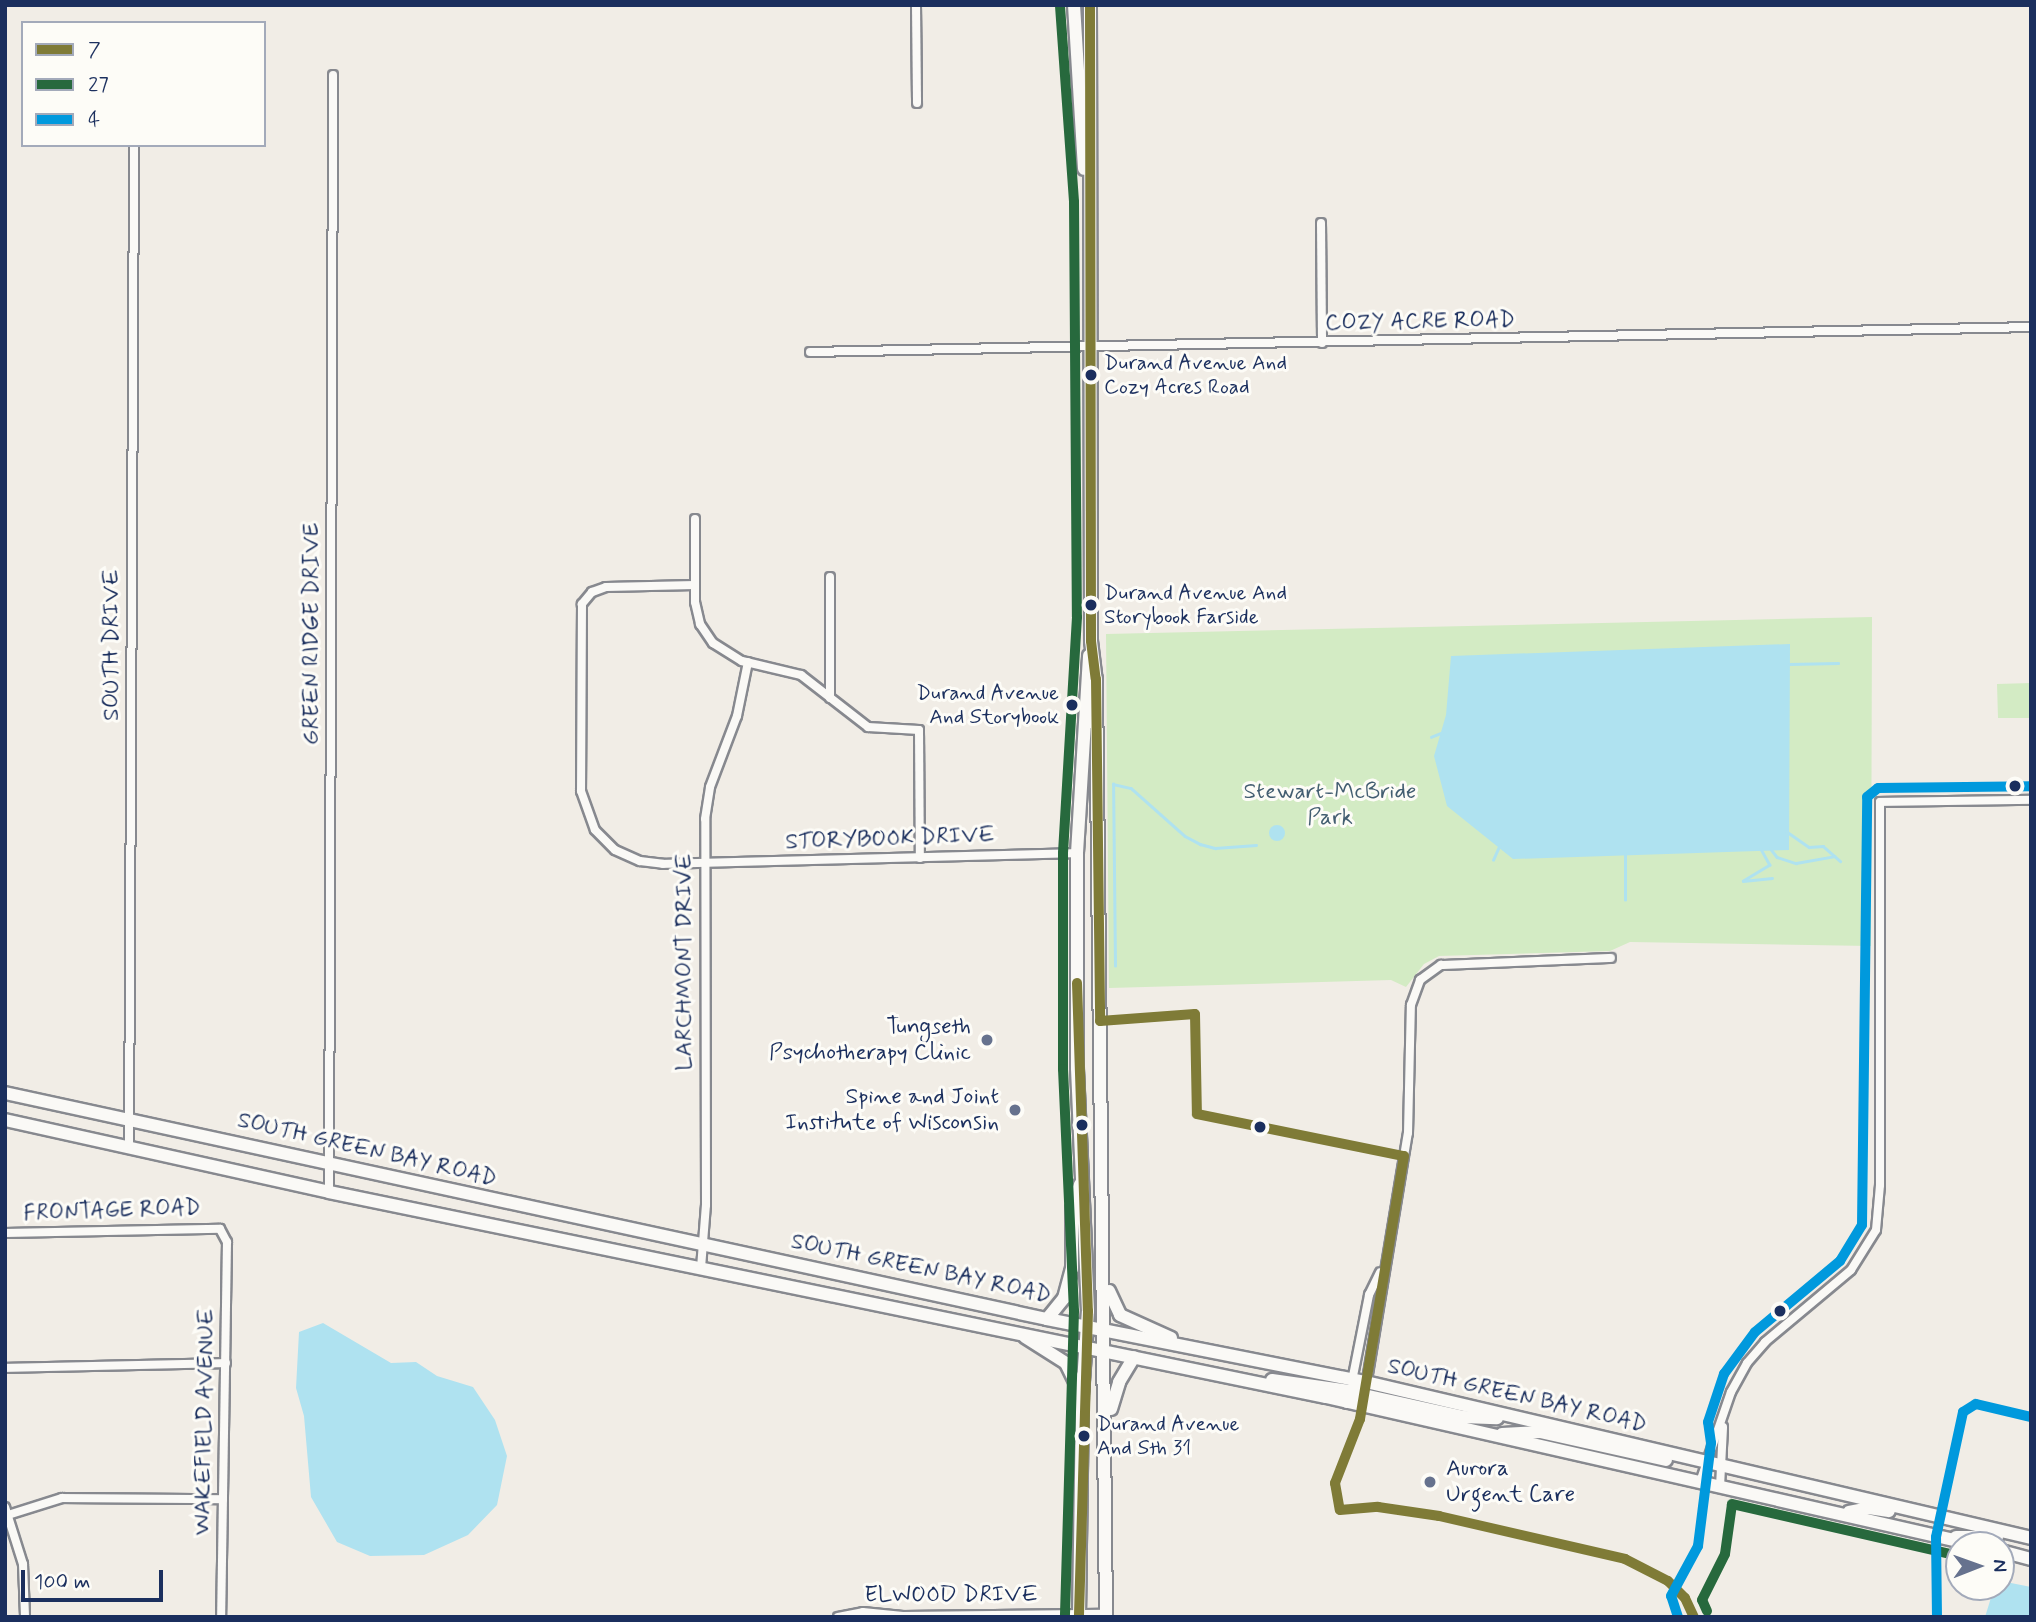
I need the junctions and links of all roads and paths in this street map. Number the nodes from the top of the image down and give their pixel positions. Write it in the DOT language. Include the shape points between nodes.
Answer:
graph roads {
  1 [pos="916,5"];
  2 [pos="1074,5"];
  3 [pos="1090,5"];
  4 [pos="332,75"];
  5 [pos="917,103"];
  6 [pos="134,147"];
  7 [pos="1088,201"];
  8 [pos="1321,223"];
  9 [pos="2031,327"];
  10 [pos="1322,343"];
  11 [pos="1089,347"];
  12 [pos="810,352"];
  13 [pos="695,519"];
  14 [pos="830,577"];
  15 [pos="695,585"];
  16 [pos="1091,641"];
  17 [pos="748,662"];
  18 [pos="830,698"];
  19 [pos="2031,800"];
  20 [pos="1077,853"];
  21 [pos="920,858"];
  22 [pos="704,863"];
  23 [pos="1611,958"];
  24 [pos="1077,1002"];
  25 [pos="1100,1021"];
  26 [pos="1077,1068"];
  27 [pos="1102,1077"];
  28 [pos="5,1093"];
  29 [pos="5,1119"];
  30 [pos="128,1119"];
  31 [pos="128,1145"];
  32 [pos="330,1162"];
  33 [pos="1081,1180"];
  34 [pos="329,1192"];
  35 [pos="220,1229"];
  36 [pos="5,1233"];
  37 [pos="704,1243"];
  38 [pos="701,1268"];
  39 [pos="1382,1270"];
  40 [pos="1105,1281"];
  41 [pos="1047,1318"];
  42 [pos="1087,1327"];
  43 [pos="1106,1331"];
  44 [pos="1018,1333"];
  45 [pos="1087,1347"];
  46 [pos="1201,1349"];
  47 [pos="1106,1351"];
  48 [pos="1134,1357"];
  49 [pos="226,1363"];
  50 [pos="5,1368"];
  51 [pos="1349,1391"];
  52 [pos="1364,1394"];
  53 [pos="1082,1396"];
  54 [pos="1723,1424"];
  55 [pos="1106,1426"];
  56 [pos="1488,1435"];
  57 [pos="1705,1464"];
  58 [pos="1723,1469"];
  59 [pos="1700,1482"];
  60 [pos="1720,1487"];
  61 [pos="223,1500"];
  62 [pos="7,1511"];
  63 [pos="1842,1513"];
  64 [pos="1970,1522"];
  65 [pos="1945,1537"];
  66 [pos="2031,1538"];
  67 [pos="1106,1615"];
  68 [pos="1079,1616"];
  69 [pos="25,1617"];
  70 [pos="221,1617"];
  71 [pos="838,1617"];
  1 -- 5 [label="street"];
  2 -- 7 [label="main road"];
  3 -- 7 [label="main road" via="1093,123"];
  4 -- 32 [label="street, GREEN RIDGE DRIVE"];
  6 -- 30 [label="street, SOUTH DRIVE"];
  7 -- 11 [label="main road"];
  8 -- 10 [label="street"];
  9 -- 10 [label="street, COZY ACRE ROAD"];
  10 -- 11 [label="street, COZY ACRE ROAD"];
  11 -- 12 [label="street, COZY ACRE ROAD"];
  11 -- 16 [label="main road"];
  13 -- 15 [label="street"];
  14 -- 18 [label="street"];
  15 -- 17 [label="street" via="697,613 706,634 722,651"];
  15 -- 22 [label="street, STORYBOOK DRIVE" via="606,587 592,592 582,604 581,790 595,830 621,853 654,864"];
  16 -- 20 [label="main road" via="1085,678"];
  16 -- 25 [label="main road" via="1096,679"];
  17 -- 18 [label="street" via="801,675"];
  17 -- 22 [label="street, LARCHMONT DRIVE" via="737,716 710,787"];
  18 -- 21 [label="street" via="868,727 919,730"];
  19 -- 54 [label="street" via="1880,802 1882,1027 1876,1230 1851,1270 1754,1353 1731,1392"];
  20 -- 21 [label="street, STORYBOOK DRIVE"];
  20 -- 24 [label="main road"];
  21 -- 22 [label="street, STORYBOOK DRIVE"];
  22 -- 37 [label="street, LARCHMONT DRIVE"];
  23 -- 39 [label="street" via="1441,964 1420,980 1411,1005 1408,1133"];
  24 -- 25 [label="main road"];
  24 -- 26 [label="main road"];
  25 -- 27 [label="main road"];
  26 -- 27 [label="main road" via="1090,1058"];
  26 -- 33 [label="main road"];
  27 -- 40 [label="main road"];
  28 -- 30 [label="main road, SOUTH GREEN BAY ROAD"];
  29 -- 31 [label="main road, SOUTH GREEN BAY ROAD"];
  30 -- 31 [label="street, SOUTH DRIVE"];
  30 -- 32 [label="main road, SOUTH GREEN BAY ROAD"];
  31 -- 34 [label="main road, SOUTH GREEN BAY ROAD"];
  32 -- 34 [label="street, GREEN RIDGE DRIVE"];
  32 -- 37 [label="main road, SOUTH GREEN BAY ROAD"];
  33 -- 41 [label="main road" via="1072,1209 1072,1269 1064,1298"];
  33 -- 42 [label="main road" via="1087,1231"];
  34 -- 38 [label="main road, SOUTH GREEN BAY ROAD"];
  35 -- 36 [label="street, FRONTAGE ROAD"];
  35 -- 49 [label="street, WAKEFIELD AVENUE" via="227,1242"];
  37 -- 38 [label="street, LARCHMONT DRIVE"];
  37 -- 41 [label="main road, SOUTH GREEN BAY ROAD"];
  38 -- 44 [label="main road, SOUTH GREEN BAY ROAD"];
  39 -- 51 [label="street" via="1369,1295"];
  39 -- 52 [label="street"];
  40 -- 43 [label="main road"];
  40 -- 46 [label="main road" via="1120,1315"];
  41 -- 42 [label="main road, SOUTH GREEN BAY ROAD"];
  42 -- 43 [label="main road, SOUTH GREEN BAY ROAD"];
  42 -- 45 [label="main road"];
  43 -- 46 [label="main road, SOUTH GREEN BAY ROAD"];
  43 -- 47 [label="main road"];
  44 -- 45 [label="main road, SOUTH GREEN BAY ROAD"];
  44 -- 53 [label="main road" via="1066,1363"];
  45 -- 47 [label="main road, SOUTH GREEN BAY ROAD"];
  45 -- 53 [label="main road"];
  46 -- 51 [label="main road, SOUTH GREEN BAY ROAD"];
  47 -- 48 [label="main road, SOUTH GREEN BAY ROAD"];
  47 -- 55 [label="main road"];
  48 -- 51 [label="main road, SOUTH GREEN BAY ROAD" via="1234,1378"];
  48 -- 55 [label="main road" via="1119,1382"];
  49 -- 50 [label="street"];
  49 -- 61 [label="street, WAKEFIELD AVENUE"];
  51 -- 52 [label="main road, SOUTH GREEN BAY ROAD"];
  51 -- 52 [label="main road, SOUTH GREEN BAY ROAD"];
  52 -- 56 [label="main road, SOUTH GREEN BAY ROAD"];
  52 -- 57 [label="main road, SOUTH GREEN BAY ROAD" via="1523,1419"];
  53 -- 68 [label="main road"];
  54 -- 57 [label="street"];
  54 -- 58 [label="street"];
  55 -- 67 [label="main road"];
  56 -- 57 [label="main road" via="1541,1432"];
  56 -- 59 [label="main road, SOUTH GREEN BAY ROAD"];
  57 -- 58 [label="main road"];
  57 -- 59 [label="street"];
  58 -- 59 [label="main road"];
  58 -- 60 [label="street"];
  58 -- 64 [label="main road" via="1824,1495 1868,1498"];
  59 -- 60 [label="main road, SOUTH GREEN BAY ROAD"];
  60 -- 63 [label="main road, SOUTH GREEN BAY ROAD"];
  61 -- 62 [label="street" via="62,1498"];
  61 -- 70 [label="street, WAKEFIELD AVENUE"];
  62 -- 69 [label="street" via="23,1564"];
  63 -- 64 [label="main road" via="1870,1508 1952,1524"];
  63 -- 65 [label="main road, SOUTH GREEN BAY ROAD"];
  64 -- 66 [label="main road"];
  67 -- 68 [label="street, ELWOOD DRIVE"];
  68 -- 71 [label="street, ELWOOD DRIVE" via="863,1612"];
}
